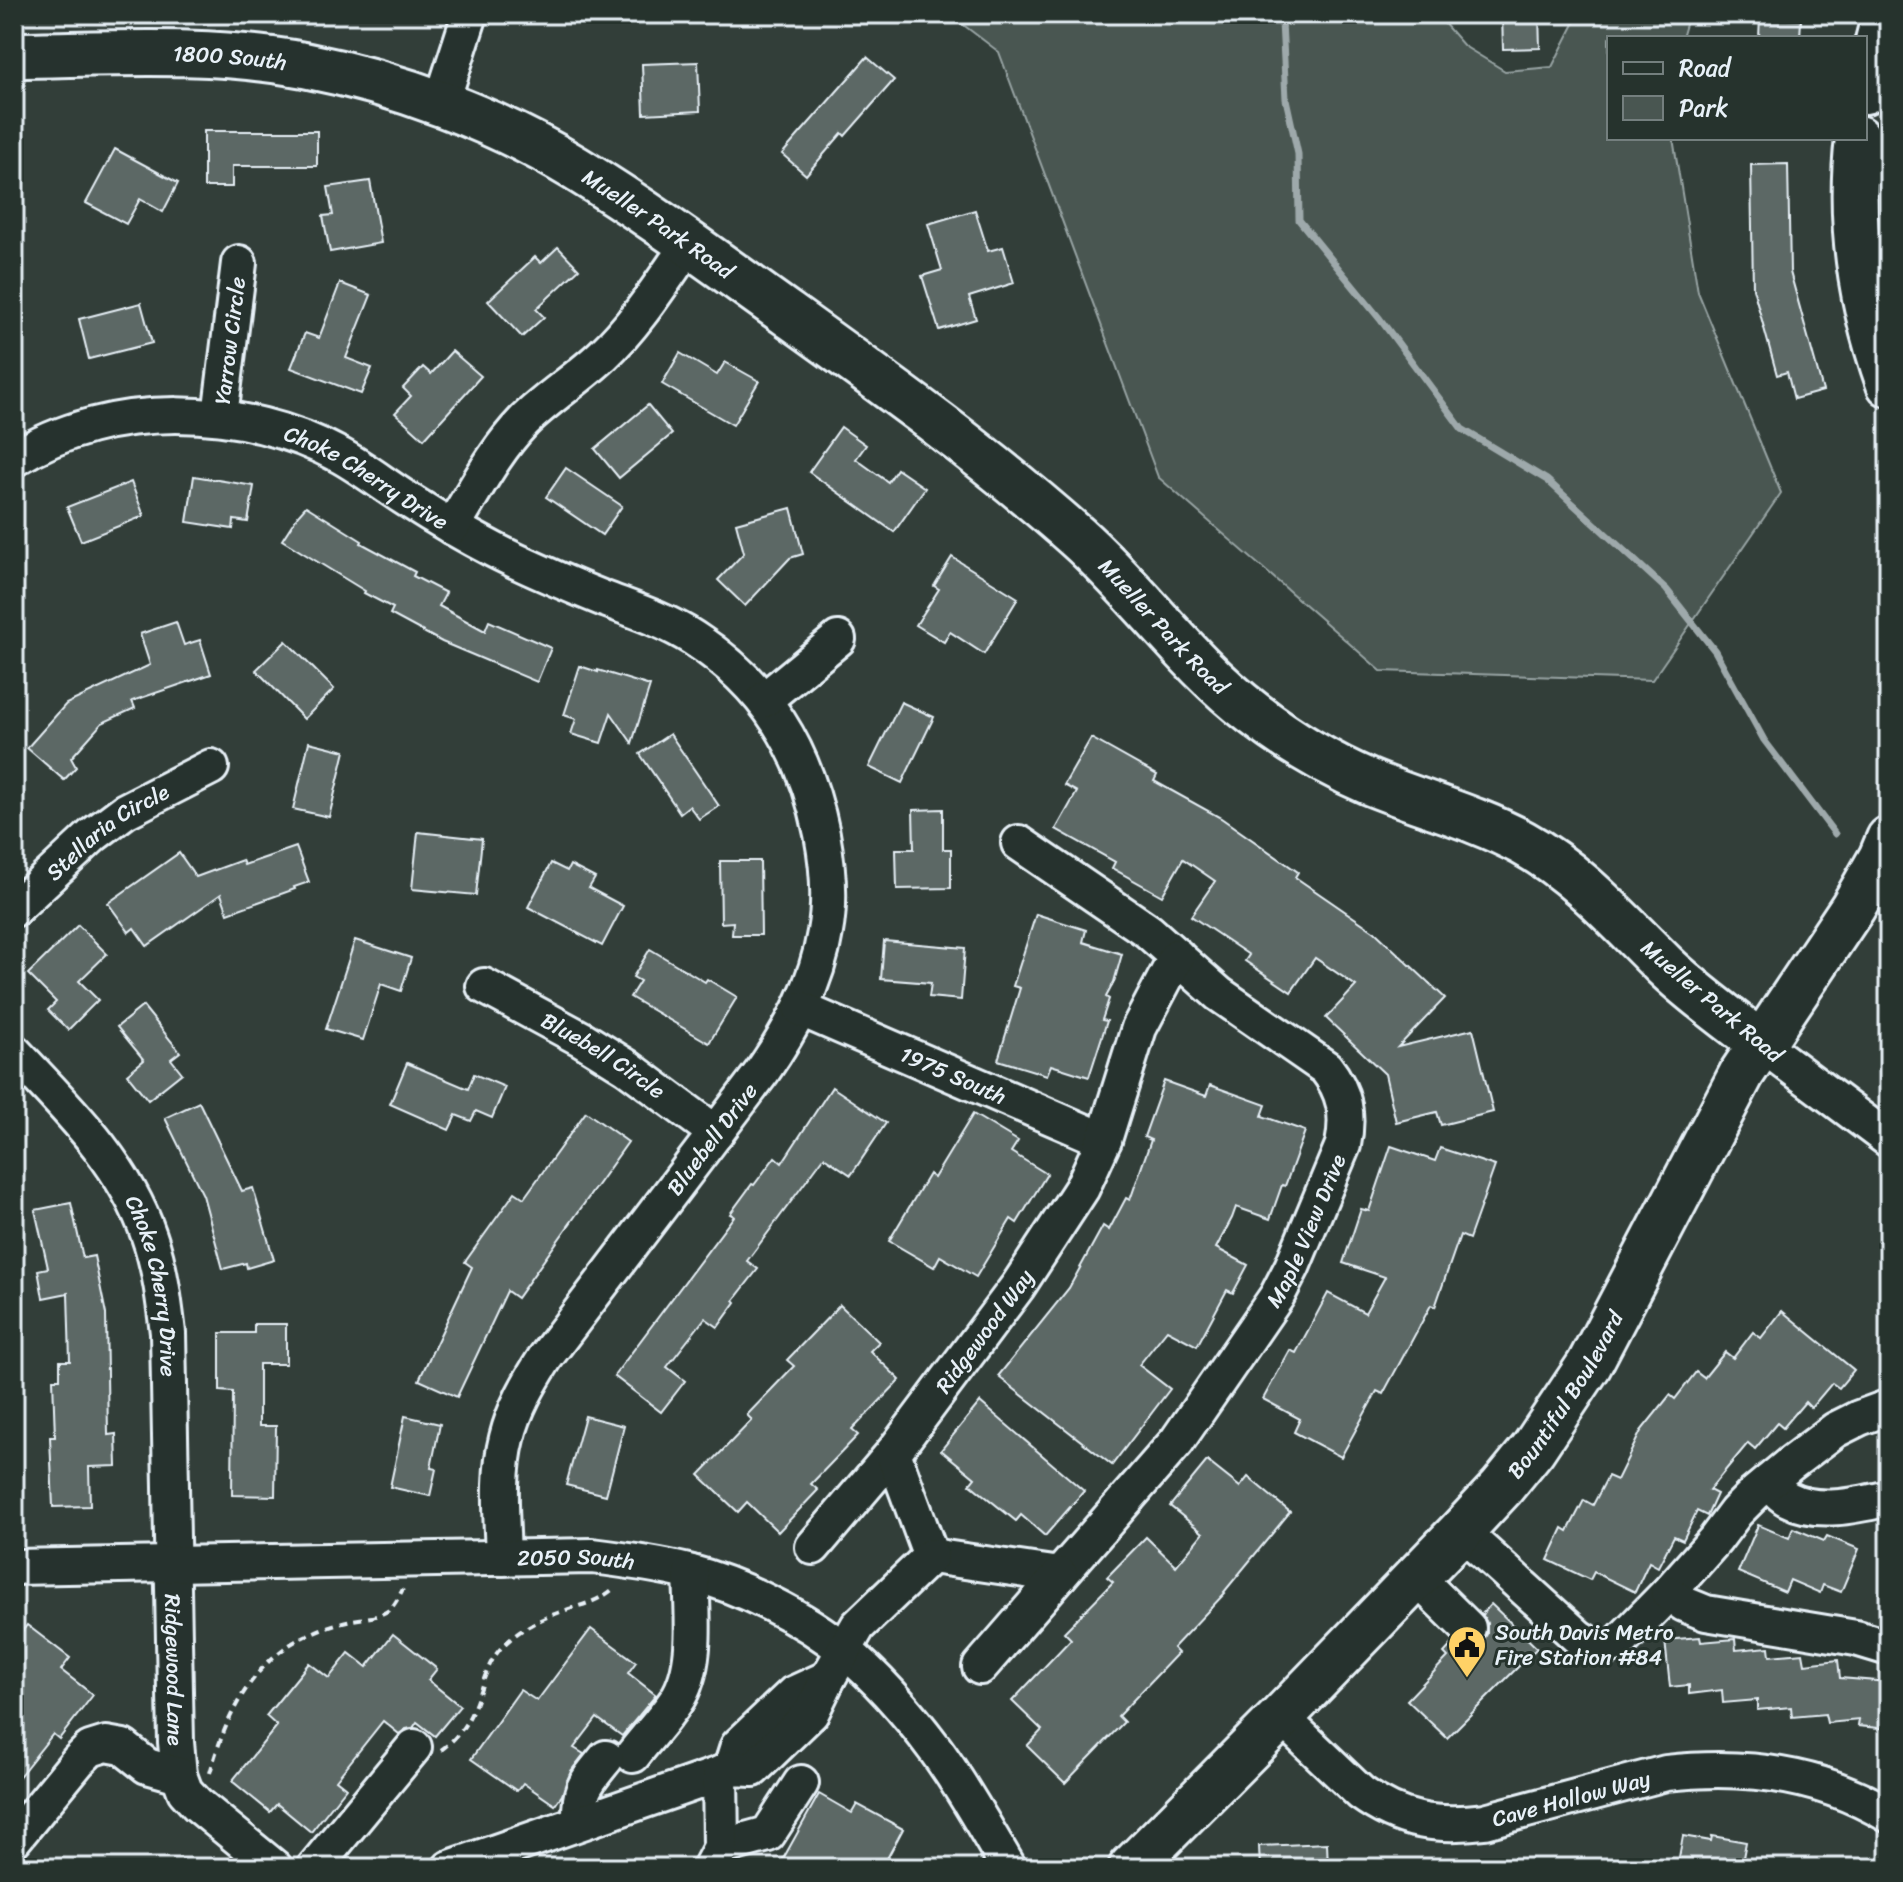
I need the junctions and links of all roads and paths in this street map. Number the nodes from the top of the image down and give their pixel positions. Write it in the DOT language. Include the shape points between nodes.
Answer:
graph roads {
  1 [pos="470,14"];
  2 [pos="1885,14"];
  3 [pos="14,55"];
  4 [pos="1867,83"];
  5 [pos="441,104"];
  6 [pos="1858,140"];
  7 [pos="689,244"];
  8 [pos="239,263"];
  9 [pos="1889,384"];
  10 [pos="220,416"];
  11 [pos="14,459"];
  12 [pos="452,527"];
  13 [pos="838,639"];
  14 [pos="764,700"];
  15 [pos="211,767"];
  16 [pos="1889,839"];
  17 [pos="1019,843"];
  18 [pos="14,909"];
  19 [pos="1177,956"];
  20 [pos="484,986"];
  21 [pos="801,1009"];
  22 [pos="1761,1044"];
  23 [pos="14,1052"];
  24 [pos="716,1133"];
  25 [pos="1104,1140"];
  26 [pos="1889,1140"];
  27 [pos="1889,1407"];
  28 [pos="893,1453"];
  29 [pos="1769,1482"];
  30 [pos="1889,1498"];
  31 [pos="1461,1531"];
  32 [pos="813,1547"];
  33 [pos="931,1556"];
  34 [pos="503,1558"];
  35 [pos="173,1564"];
  36 [pos="14,1567"];
  37 [pos="691,1573"];
  38 [pos="1060,1575"];
  39 [pos="1416,1577"];
  40 [pos="403,1589"];
  41 [pos="613,1589"];
  42 [pos="1668,1593"];
  43 [pos="1468,1628"];
  44 [pos="1889,1648"];
  45 [pos="836,1664"];
  46 [pos="980,1667"];
  47 [pos="1281,1717"];
  48 [pos="409,1753"];
  49 [pos="725,1771"];
  50 [pos="179,1775"];
  51 [pos="801,1783"];
  52 [pos="197,1804"];
  53 [pos="1889,1815"];
  54 [pos="580,1822"];
  55 [pos="14,1839"];
  56 [pos="715,1858"];
  57 [pos="275,1868"];
  58 [pos="314,1868"];
  59 [pos="450,1868"];
  60 [pos="1009,1868"];
  61 [pos="1131,1868"];
  1 -- 5 [label="street"];
  2 -- 4 [label="main road"];
  3 -- 5 [label="main road, 1800 South" via="256,58 363,79"];
  5 -- 7 [label="main road, Mueller Park Road" via="499,127 574,167"];
  6 -- 9 [label="main road" via="1858,259 1870,327"];
  7 -- 12 [label="street, Choke Cherry Drive" via="624,334 523,422"];
  7 -- 22 [label="main road, Mueller Park Road" via="1012,480 1084,543 1248,710 1331,764 1471,820 1548,859 1594,894 1668,969"];
  8 -- 10 [label="street, Yarrow Circle"];
  10 -- 11 [label="street, Choke Cherry Drive" via="179,414 99,424"];
  10 -- 12 [label="street, Choke Cherry Drive" via="303,439 340,456"];
  12 -- 14 [label="street, Bluebell Drive" via="542,574 690,636"];
  13 -- 14 [label="street"];
  14 -- 21 [label="street, Bluebell Drive" via="783,725 810,784 826,855 825,933"];
  15 -- 18 [label="street, Stellaria Circle" via="125,811"];
  16 -- 22 [label="main road, Bountiful Boulevard" via="1853,907"];
  17 -- 19 [label="street, Maple View Drive"];
  19 -- 25 [label="street, Ridgewood Way" via="1139,1028"];
  19 -- 38 [label="street, Maple View Drive" via="1219,994 1326,1068 1343,1095 1343,1145 1277,1296 1177,1441"];
  20 -- 24 [label="street, Bluebell Circle" via="627,1067"];
  21 -- 24 [label="street, Bluebell Drive"];
  21 -- 25 [label="street, 1975 South"];
  22 -- 26 [label="street, Mueller Park Road"];
  22 -- 31 [label="main road, Bountiful Boulevard" via="1589,1365 1533,1449"];
  23 -- 35 [label="street, Choke Cherry Drive" via="104,1152 149,1235 168,1333"];
  24 -- 34 [label="street, Bluebell Drive" via="529,1383 516,1409 502,1468"];
  25 -- 28 [label="street, Ridgewood Way" via="1054,1234"];
  27 -- 29 [label="street" via="1835,1430"];
  28 -- 32 [label="street, Ridgewood Way"];
  28 -- 33 [label="street"];
  29 -- 30 [label="street" via="1788,1499 1816,1506"];
  29 -- 42 [label="street" via="1736,1512"];
  31 -- 39 [label="main road, Bountiful Boulevard"];
  31 -- 42 [label="street" via="1592,1646 1618,1644"];
  33 -- 38 [label="street"];
  33 -- 45 [label="street" via="858,1626"];
  34 -- 35 [label="street, 2050 South"];
  34 -- 37 [label="street, 2050 South" via="592,1556"];
  35 -- 36 [label="street, 2050 South"];
  35 -- 50 [label="street, Ridgewood Lane"];
  37 -- 45 [label="street, 2050 South" via="779,1608"];
  37 -- 54 [label="street" via="691,1652 677,1700 586,1784 579,1799"];
  38 -- 46 [label="street, Maple View Drive"];
  39 -- 43 [label="street"];
  39 -- 47 [label="main road, Bountiful Boulevard"];
  40 -- 52 [label="path" via="390,1609 311,1633 259,1670 227,1724"];
  41 -- 48 [label="path" via="514,1635 492,1660 468,1721 450,1744 417,1764"];
  42 -- 44 [label="street" via="1706,1613 1832,1633"];
  45 -- 49 [label="street" via="811,1713 768,1756 753,1769"];
  45 -- 60 [label="street, 2050 South" via="892,1696 936,1751"];
  47 -- 53 [label="street, Cave Hollow Way" via="1381,1808 1432,1822 1485,1821 1651,1777 1729,1769 1825,1785"];
  47 -- 61 [label="main road, Bountiful Boulevard"];
  48 -- 58 [label="street"];
  49 -- 54 [label="street"];
  49 -- 56 [label="street"];
  50 -- 52 [label="street, Ridgewood Lane"];
  50 -- 55 [label="street, Ridgewood Lane" via="147,1766 123,1747 106,1744 90,1749"];
  51 -- 56 [label="street" via="768,1834"];
  52 -- 57 [label="street, Ridgewood Lane"];
  54 -- 59 [label="street"];
}
